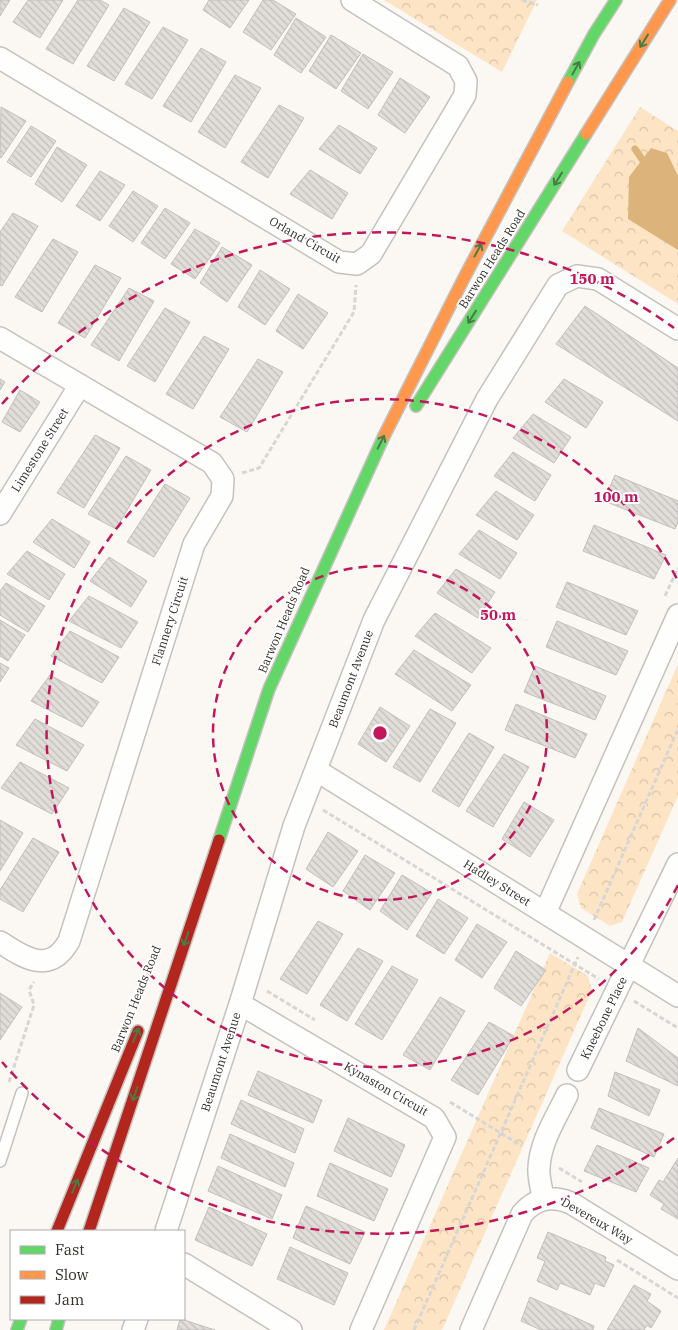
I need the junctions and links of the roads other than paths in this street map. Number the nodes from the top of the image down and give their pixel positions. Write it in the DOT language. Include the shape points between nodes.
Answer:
graph roads {
  1 [pos="352,0"];
  2 [pos="616,0"];
  3 [pos="670,0"];
  4 [pos="0,58"];
  5 [pos="678,329"];
  6 [pos="0,338"];
  7 [pos="80,385"];
  8 [pos="408,418"];
  9 [pos="398,435"];
  10 [pos="0,514"];
  11 [pos="338,533"];
  12 [pos="670,610"];
  13 [pos="316,770"];
  14 [pos="241,777"];
  15 [pos="678,864"];
  16 [pos="545,913"];
  17 [pos="0,942"];
  18 [pos="167,959"];
  19 [pos="630,966"];
  20 [pos="678,996"];
  21 [pos="240,1004"];
  22 [pos="141,1022"];
  23 [pos="578,1070"];
  24 [pos="22,1093"];
  25 [pos="567,1095"];
  26 [pos="0,1161"];
  27 [pos="544,1198"];
  28 [pos="57,1230"];
  29 [pos="89,1230"];
  30 [pos="166,1230"];
  31 [pos="185,1265"];
  32 [pos="678,1269"];
  33 [pos="291,1330"];
  34 [pos="361,1330"];
  35 [pos="471,1330"];
  1 -- 4 [label="street, Orland Circuit" via="458,66 466,81 465,95 401,204 371,254 357,264 339,262"];
  11 -- 2 [label="main road, Barwon Heads Road, one-way" via="459,285 590,42"];
  3 -- 8 [label="main road, Barwon Heads Road, one-way"];
  5 -- 13 [label="street, Beaumont Avenue" via="598,279 577,276 558,286 487,399 374,620"];
  6 -- 7 [label="street"];
  7 -- 10 [label="street, Limestone Street"];
  7 -- 17 [label="street, Flannery Circuit" via="212,463 223,479 222,496 194,544 71,937 64,950 48,961 29,959"];
  9 -- 11 [label="main road, Barwon Heads Road"];
  11 -- 14 [label="main road, Barwon Heads Road" via="269,689"];
  12 -- 16 [label="street"];
  13 -- 16 [label="street, Hadley Street"];
  13 -- 21 [label="street, Beaumont Avenue" via="294,826"];
  14 -- 18 [label="main road, Barwon Heads Road"];
  14 -- 29 [label="main road, Barwon Heads Road, one-way"];
  15 -- 19 [label="street, Kneebone Place"];
  16 -- 19 [label="street, Hadley Street"];
  19 -- 20 [label="street, Hadley Street"];
  19 -- 23 [label="street, Kneebone Place"];
  21 -- 30 [label="street, Beaumont Avenue"];
  21 -- 34 [label="street, Kynaston Circuit" via="434,1118 445,1137"];
  28 -- 22 [label="main road, Barwon Heads Road, one-way"];
  24 -- 26 [label="lane"];
  25 -- 27 [label="street" via="540,1157 538,1169"];
  27 -- 32 [label="street, Devereux Way" via="558,1198 571,1203"];
  27 -- 35 [label="street, Devereux Way" via="531,1204 522,1214"];
  31 -- 33 [label="street"];
}
